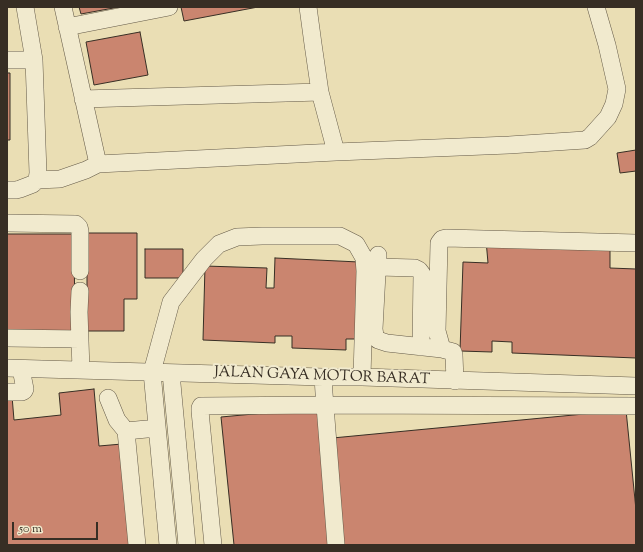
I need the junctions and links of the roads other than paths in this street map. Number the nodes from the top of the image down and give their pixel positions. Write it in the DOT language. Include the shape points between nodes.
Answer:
graph roads {
  1 [pos="25,7"];
  2 [pos="63,7"];
  3 [pos="169,7"];
  4 [pos="308,7"];
  5 [pos="596,7"];
  6 [pos="67,27"];
  7 [pos="7,60"];
  8 [pos="34,60"];
  9 [pos="320,92"];
  10 [pos="83,99"];
  11 [pos="336,152"];
  12 [pos="98,164"];
  13 [pos="37,180"];
  14 [pos="7,190"];
  15 [pos="7,223"];
  16 [pos="636,242"];
  17 [pos="80,271"];
  18 [pos="80,291"];
  19 [pos="7,338"];
  20 [pos="80,339"];
  21 [pos="421,347"];
  22 [pos="442,349"];
  23 [pos="14,368"];
  24 [pos="81,370"];
  25 [pos="152,372"];
  26 [pos="171,373"];
  27 [pos="323,377"];
  28 [pos="362,377"];
  29 [pos="455,381"];
  30 [pos="636,386"];
  31 [pos="7,392"];
  32 [pos="108,398"];
  33 [pos="325,405"];
  34 [pos="636,406"];
  35 [pos="157,428"];
  36 [pos="126,431"];
  37 [pos="137,545"];
  38 [pos="168,545"];
  39 [pos="187,545"];
  40 [pos="213,545"];
  41 [pos="336,545"];
  1 -- 8 [label="street"];
  2 -- 6 [label="street"];
  3 -- 6 [label="street"];
  4 -- 9 [label="street"];
  5 -- 11 [label="street" via="616,89 614,104 608,117 585,140"];
  6 -- 10 [label="street"];
  7 -- 8 [label="street"];
  8 -- 13 [label="street"];
  9 -- 10 [label="street"];
  9 -- 11 [label="street"];
  10 -- 12 [label="street"];
  11 -- 12 [label="street"];
  12 -- 13 [label="street" via="60,179"];
  13 -- 14 [label="street" via="20,189"];
  15 -- 17 [label="street" via="76,224 80,231"];
  16 -- 22 [label="street" via="442,239 439,243 437,331"];
  18 -- 20 [label="street"];
  19 -- 20 [label="street"];
  20 -- 24 [label="street"];
  21 -- 21 [label="street" via="422,274 415,268 378,261 375,336 387,343"];
  21 -- 22 [label="street"];
  22 -- 29 [label="street" via="453,352"];
  23 -- 24 [label="street, JALAN GAYA MOTOR BARAT"];
  23 -- 31 [label="street" via="25,389 22,392"];
  24 -- 25 [label="street, JALAN GAYA MOTOR BARAT"];
  25 -- 26 [label="street, JALAN GAYA MOTOR BARAT"];
  25 -- 28 [label="street" via="172,302 204,259 219,244 237,237 340,236 356,244 364,258"];
  25 -- 35 [label="street"];
  26 -- 27 [label="street, JALAN GAYA MOTOR BARAT"];
  26 -- 39 [label="street"];
  27 -- 28 [label="street, JALAN GAYA MOTOR BARAT"];
  27 -- 33 [label="street"];
  28 -- 29 [label="street, JALAN GAYA MOTOR BARAT"];
  29 -- 30 [label="street, JALAN GAYA MOTOR BARAT"];
  32 -- 36 [label="street" via="117,420"];
  33 -- 34 [label="street"];
  33 -- 40 [label="street" via="201,406"];
  33 -- 41 [label="street"];
  35 -- 36 [label="street"];
  35 -- 38 [label="street"];
  36 -- 37 [label="street"];
}
